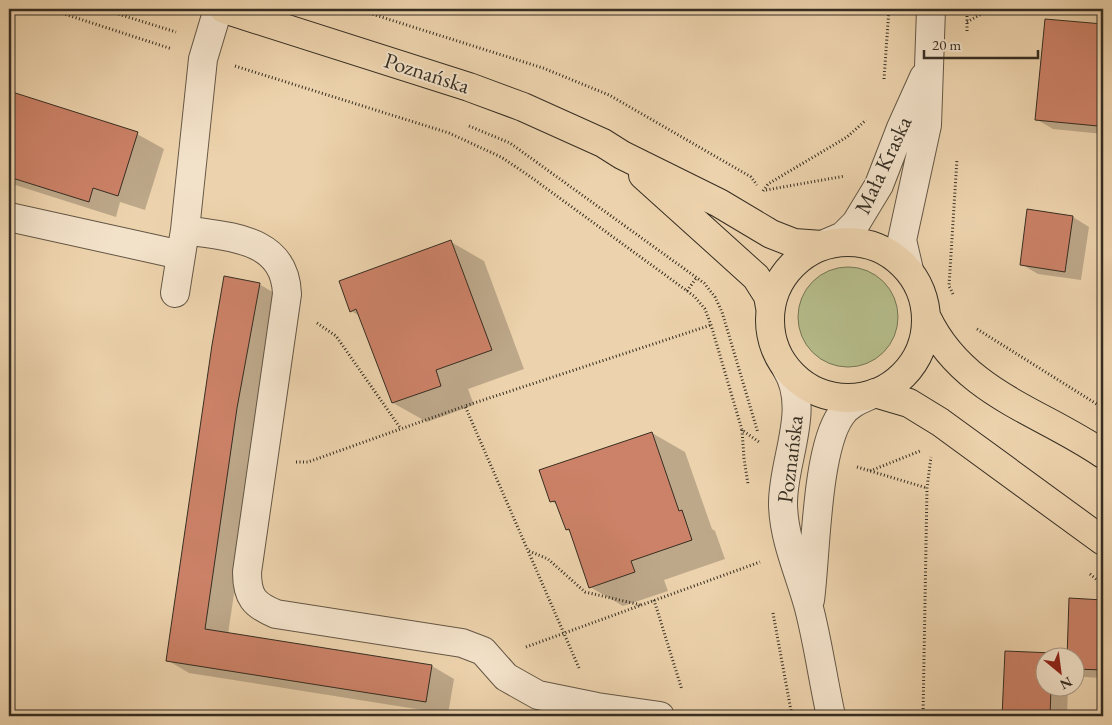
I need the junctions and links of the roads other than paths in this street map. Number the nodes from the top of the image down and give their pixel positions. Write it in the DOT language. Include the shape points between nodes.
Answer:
graph roads {
  1 [pos="931,9"];
  2 [pos="229,10"];
  3 [pos="928,69"];
  4 [pos="622,156"];
  5 [pos="9,217"];
  6 [pos="183,242"];
  7 [pos="822,245"];
  8 [pos="909,270"];
  9 [pos="174,293"];
  10 [pos="770,307"];
  11 [pos="927,318"];
  12 [pos="786,368"];
  13 [pos="876,393"];
  14 [pos="1103,454"];
  15 [pos="1103,541"];
  16 [pos="809,608"];
  17 [pos="660,716"];
  18 [pos="830,716"];
  1 -- 3 [label="street, Mała Kraska"];
  2 -- 4 [label="main road, Poznańska" via="469,87 582,132"];
  2 -- 6 [label="street" via="206,50"];
  3 -- 7 [label="street, Mała Kraska" via="878,185 843,236"];
  3 -- 8 [label="street, Mała Kraska" via="928,125 902,240"];
  4 -- 7 [label="main road, Poznańska" via="719,203 786,241"];
  4 -- 10 [label="main road, Poznańska" via="756,277 768,296"];
  5 -- 6 [label="street"];
  6 -- 9 [label="street"];
  6 -- 17 [label="street" via="236,238 268,251 280,262 287,277 286,303 247,572 247,586 259,607 276,614 462,643 483,651 506,677 538,695 597,708"];
  7 -- 8 [label="main road" via="846,241 868,243 892,254"];
  7 -- 10 [label="main road" via="796,260 778,284"];
  8 -- 11 [label="main road" via="923,297"];
  10 -- 12 [label="main road" via="771,335"];
  11 -- 13 [label="main road" via="923,343 910,368"];
  11 -- 14 [label="main road" via="946,349 972,376"];
  12 -- 13 [label="main road" via="809,388 834,397"];
  12 -- 16 [label="street, Poznańska" via="794,386 796,405 783,491 783,517"];
  13 -- 15 [label="main road" via="908,403 936,434"];
  13 -- 16 [label="street, Poznańska" via="846,408 830,441 817,521"];
  16 -- 18 [label="street, Poznańska"];
}
